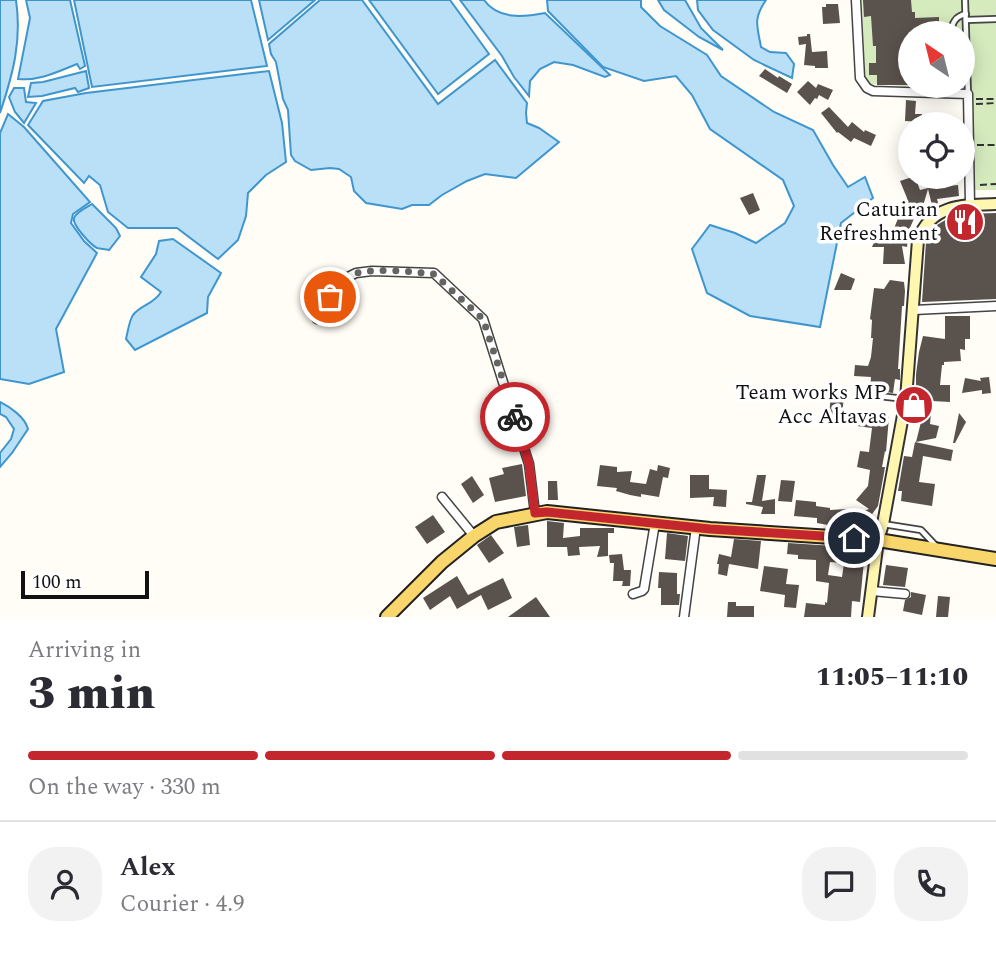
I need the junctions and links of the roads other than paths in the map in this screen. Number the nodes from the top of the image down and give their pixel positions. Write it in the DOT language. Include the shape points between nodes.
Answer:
graph roads {
  1 [pos="856,0"];
  2 [pos="965,0"];
  3 [pos="966,17"];
  4 [pos="996,19"];
  5 [pos="954,21"];
  6 [pos="966,21"];
  7 [pos="970,99"];
  8 [pos="996,204"];
  9 [pos="970,205"];
  10 [pos="996,306"];
  11 [pos="914,310"];
  12 [pos="317,319"];
  13 [pos="870,395"];
  14 [pos="906,399"];
  15 [pos="442,496"];
  16 [pos="535,513"];
  17 [pos="654,523"];
  18 [pos="883,524"];
  19 [pos="696,527"];
  20 [pos="474,537"];
  21 [pos="878,540"];
  22 [pos="939,550"];
  23 [pos="996,559"];
  24 [pos="872,591"];
  25 [pos="633,594"];
  26 [pos="905,594"];
  27 [pos="387,617"];
  28 [pos="684,617"];
  29 [pos="868,617"];
  1 -- 7 [label="street" via="860,78 867,88"];
  2 -- 3 [label="lane"];
  3 -- 4 [label="lane"];
  3 -- 5 [label="lane"];
  3 -- 6 [label="lane"];
  7 -- 9 [label="street"];
  8 -- 9 [label="main road"];
  9 -- 11 [label="main road" via="942,211 921,232"];
  10 -- 11 [label="street"];
  11 -- 14 [label="main road"];
  12 -- 16 [label="street" via="323,303 356,273 434,274 483,319 529,464"];
  13 -- 14 [label="lane"];
  14 -- 18 [label="main road"];
  15 -- 20 [label="street"];
  16 -- 17 [label="main road"];
  16 -- 20 [label="main road" via="496,522"];
  17 -- 19 [label="main road"];
  17 -- 25 [label="street" via="644,589"];
  18 -- 21 [label="main road"];
  18 -- 22 [label="lane" via="921,530"];
  19 -- 21 [label="main road"];
  19 -- 28 [label="street"];
  20 -- 27 [label="main road"];
  21 -- 22 [label="main road"];
  21 -- 24 [label="main road"];
  22 -- 23 [label="main road"];
  24 -- 26 [label="street"];
  24 -- 29 [label="main road"];
}
